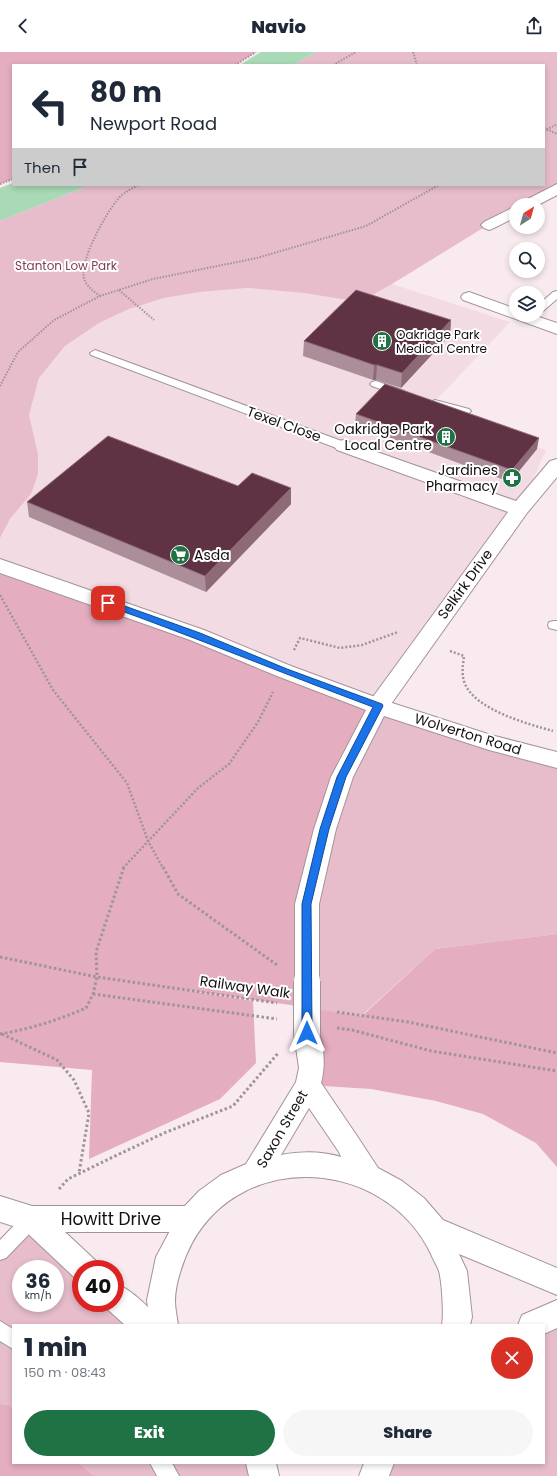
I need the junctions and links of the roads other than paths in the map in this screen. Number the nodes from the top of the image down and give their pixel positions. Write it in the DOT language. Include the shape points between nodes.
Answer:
graph roads {
  1 [pos="557,189"];
  2 [pos="540,198"];
  3 [pos="509,214"];
  4 [pos="488,225"];
  5 [pos="557,294"];
  6 [pos="469,298"];
  7 [pos="545,302"];
  8 [pos="509,310"];
  9 [pos="542,322"];
  10 [pos="557,329"];
  11 [pos="94,353"];
  12 [pos="376,384"];
  13 [pos="412,397"];
  14 [pos="427,401"];
  15 [pos="465,411"];
  16 [pos="343,446"];
  17 [pos="557,465"];
  18 [pos="520,508"];
  19 [pos="0,566"];
  20 [pos="378,706"];
  21 [pos="557,760"];
  22 [pos="308,1085"];
  23 [pos="256,1173"];
  24 [pos="368,1177"];
  25 [pos="0,1209"];
  26 [pos="32,1219"];
  27 [pos="191,1219"];
  28 [pos="433,1229"];
  29 [pos="0,1252"];
  30 [pos="75,1260"];
  31 [pos="557,1282"];
  32 [pos="124,1305"];
  33 [pos="557,1314"];
  34 [pos="145,1324"];
  35 [pos="164,1324"];
  36 [pos="456,1324"];
  37 [pos="534,1324"];
  38 [pos="0,1330"];
  39 [pos="12,1339"];
  40 [pos="161,1464"];
  41 [pos="261,1464"];
  42 [pos="379,1464"];
  43 [pos="169,1476"];
  44 [pos="264,1476"];
  45 [pos="374,1476"];
  1 -- 2 [label="street"];
  3 -- 4 [label="street"];
  5 -- 7 [label="lane"];
  6 -- 8 [label="street"];
  9 -- 10 [label="street"];
  11 -- 16 [label="lane, Texel Close"];
  12 -- 13 [label="lane"];
  14 -- 15 [label="lane"];
  16 -- 18 [label="street, Texel Close"];
  17 -- 18 [label="street, Selkirk Drive"];
  18 -- 20 [label="street, Selkirk Drive"];
  19 -- 20 [label="street, Wolverton Road" via="197,635"];
  20 -- 21 [label="street, Wolverton Road" via="489,742"];
  20 -- 22 [label="street, Saxon Street, bridge" via="342,777 324,829 307,904 307,1033 312,1068"];
  22 -- 23 [label="street, Saxon Street"];
  22 -- 24 [label="street, Saxon Street"];
  23 -- 24 [label="street" via="293,1165 331,1166"];
  23 -- 27 [label="street" via="231,1184"];
  24 -- 28 [label="street" via="392,1190 414,1207"];
  25 -- 26 [label="street, Howitt Drive"];
  26 -- 27 [label="street, Howitt Drive"];
  26 -- 29 [label="lane"];
  26 -- 30 [label="street, Howitt Drive"];
  27 -- 35 [label="street" via="170,1257 161,1300"];
  28 -- 31 [label="street"];
  28 -- 36 [label="street" via="453,1270 458,1317"];
  32 -- 34 [label="street"];
  33 -- 37 [label="street"];
  38 -- 39 [label="lane"];
  40 -- 43 [label="lane"];
  41 -- 44 [label="street"];
  42 -- 45 [label="street"];
}
